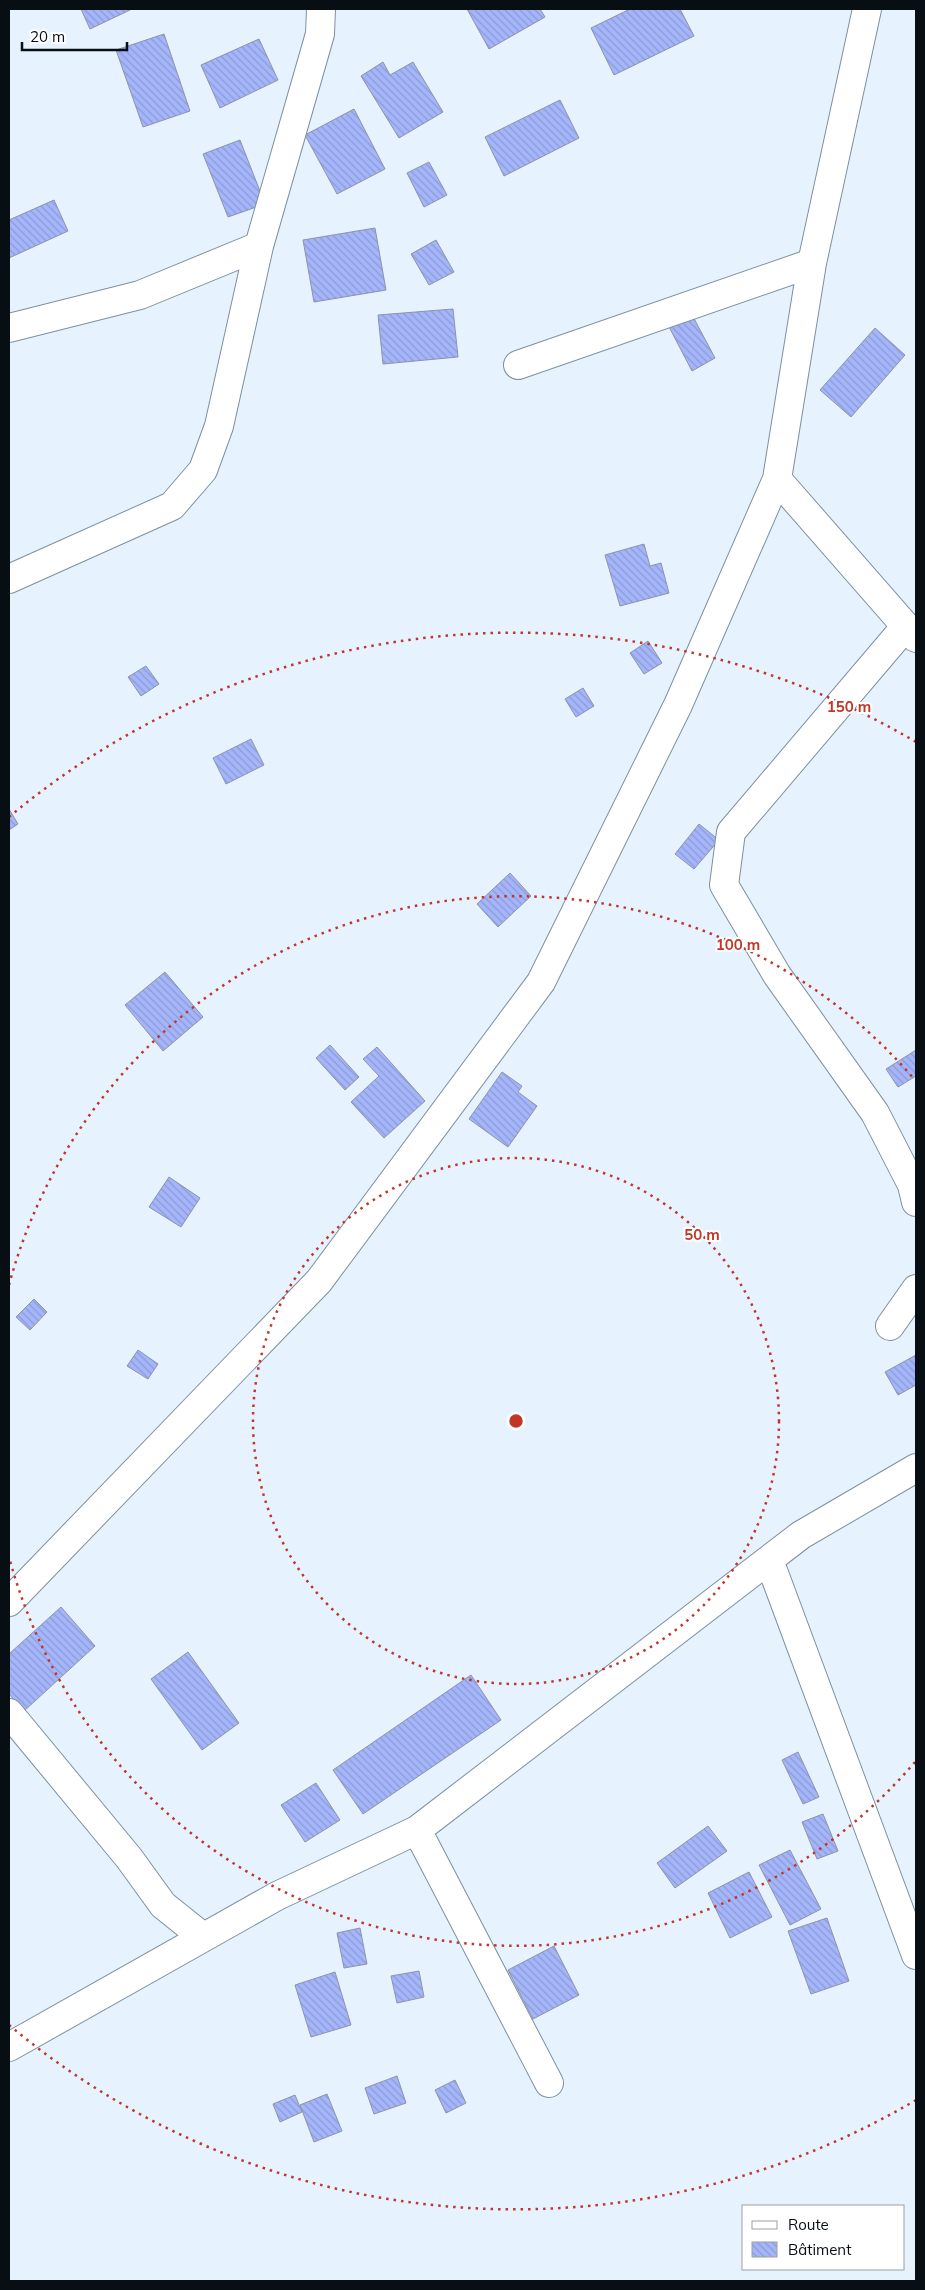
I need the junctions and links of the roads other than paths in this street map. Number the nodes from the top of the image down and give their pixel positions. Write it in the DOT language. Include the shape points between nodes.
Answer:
graph roads {
  1 [pos="321,9"];
  2 [pos="867,9"];
  3 [pos="260,246"];
  4 [pos="812,262"];
  5 [pos="9,328"];
  6 [pos="518,365"];
  7 [pos="777,478"];
  8 [pos="9,579"];
  9 [pos="911,632"];
  10 [pos="916,1202"];
  11 [pos="916,1289"];
  12 [pos="890,1326"];
  13 [pos="916,1468"];
  14 [pos="769,1560"];
  15 [pos="9,1602"];
  16 [pos="9,1713"];
  17 [pos="417,1830"];
  18 [pos="203,1937"];
  19 [pos="916,1955"];
  20 [pos="9,2047"];
  21 [pos="549,2083"];
  1 -- 3 [label="street" via="320,34"];
  2 -- 4 [label="street"];
  3 -- 5 [label="street" via="140,295"];
  3 -- 8 [label="street" via="220,426 203,470 172,506"];
  4 -- 6 [label="street"];
  4 -- 7 [label="street"];
  7 -- 9 [label="street"];
  7 -- 15 [label="street" via="678,705 541,982 319,1282"];
  9 -- 10 [label="street" via="731,832 724,885 777,975 875,1113 912,1185"];
  11 -- 12 [label="street"];
  13 -- 14 [label="street" via="801,1535"];
  14 -- 17 [label="street"];
  14 -- 19 [label="street"];
  16 -- 18 [label="street" via="129,1858 163,1905"];
  17 -- 18 [label="street" via="277,1896"];
  17 -- 21 [label="street"];
  18 -- 20 [label="street"];
}
